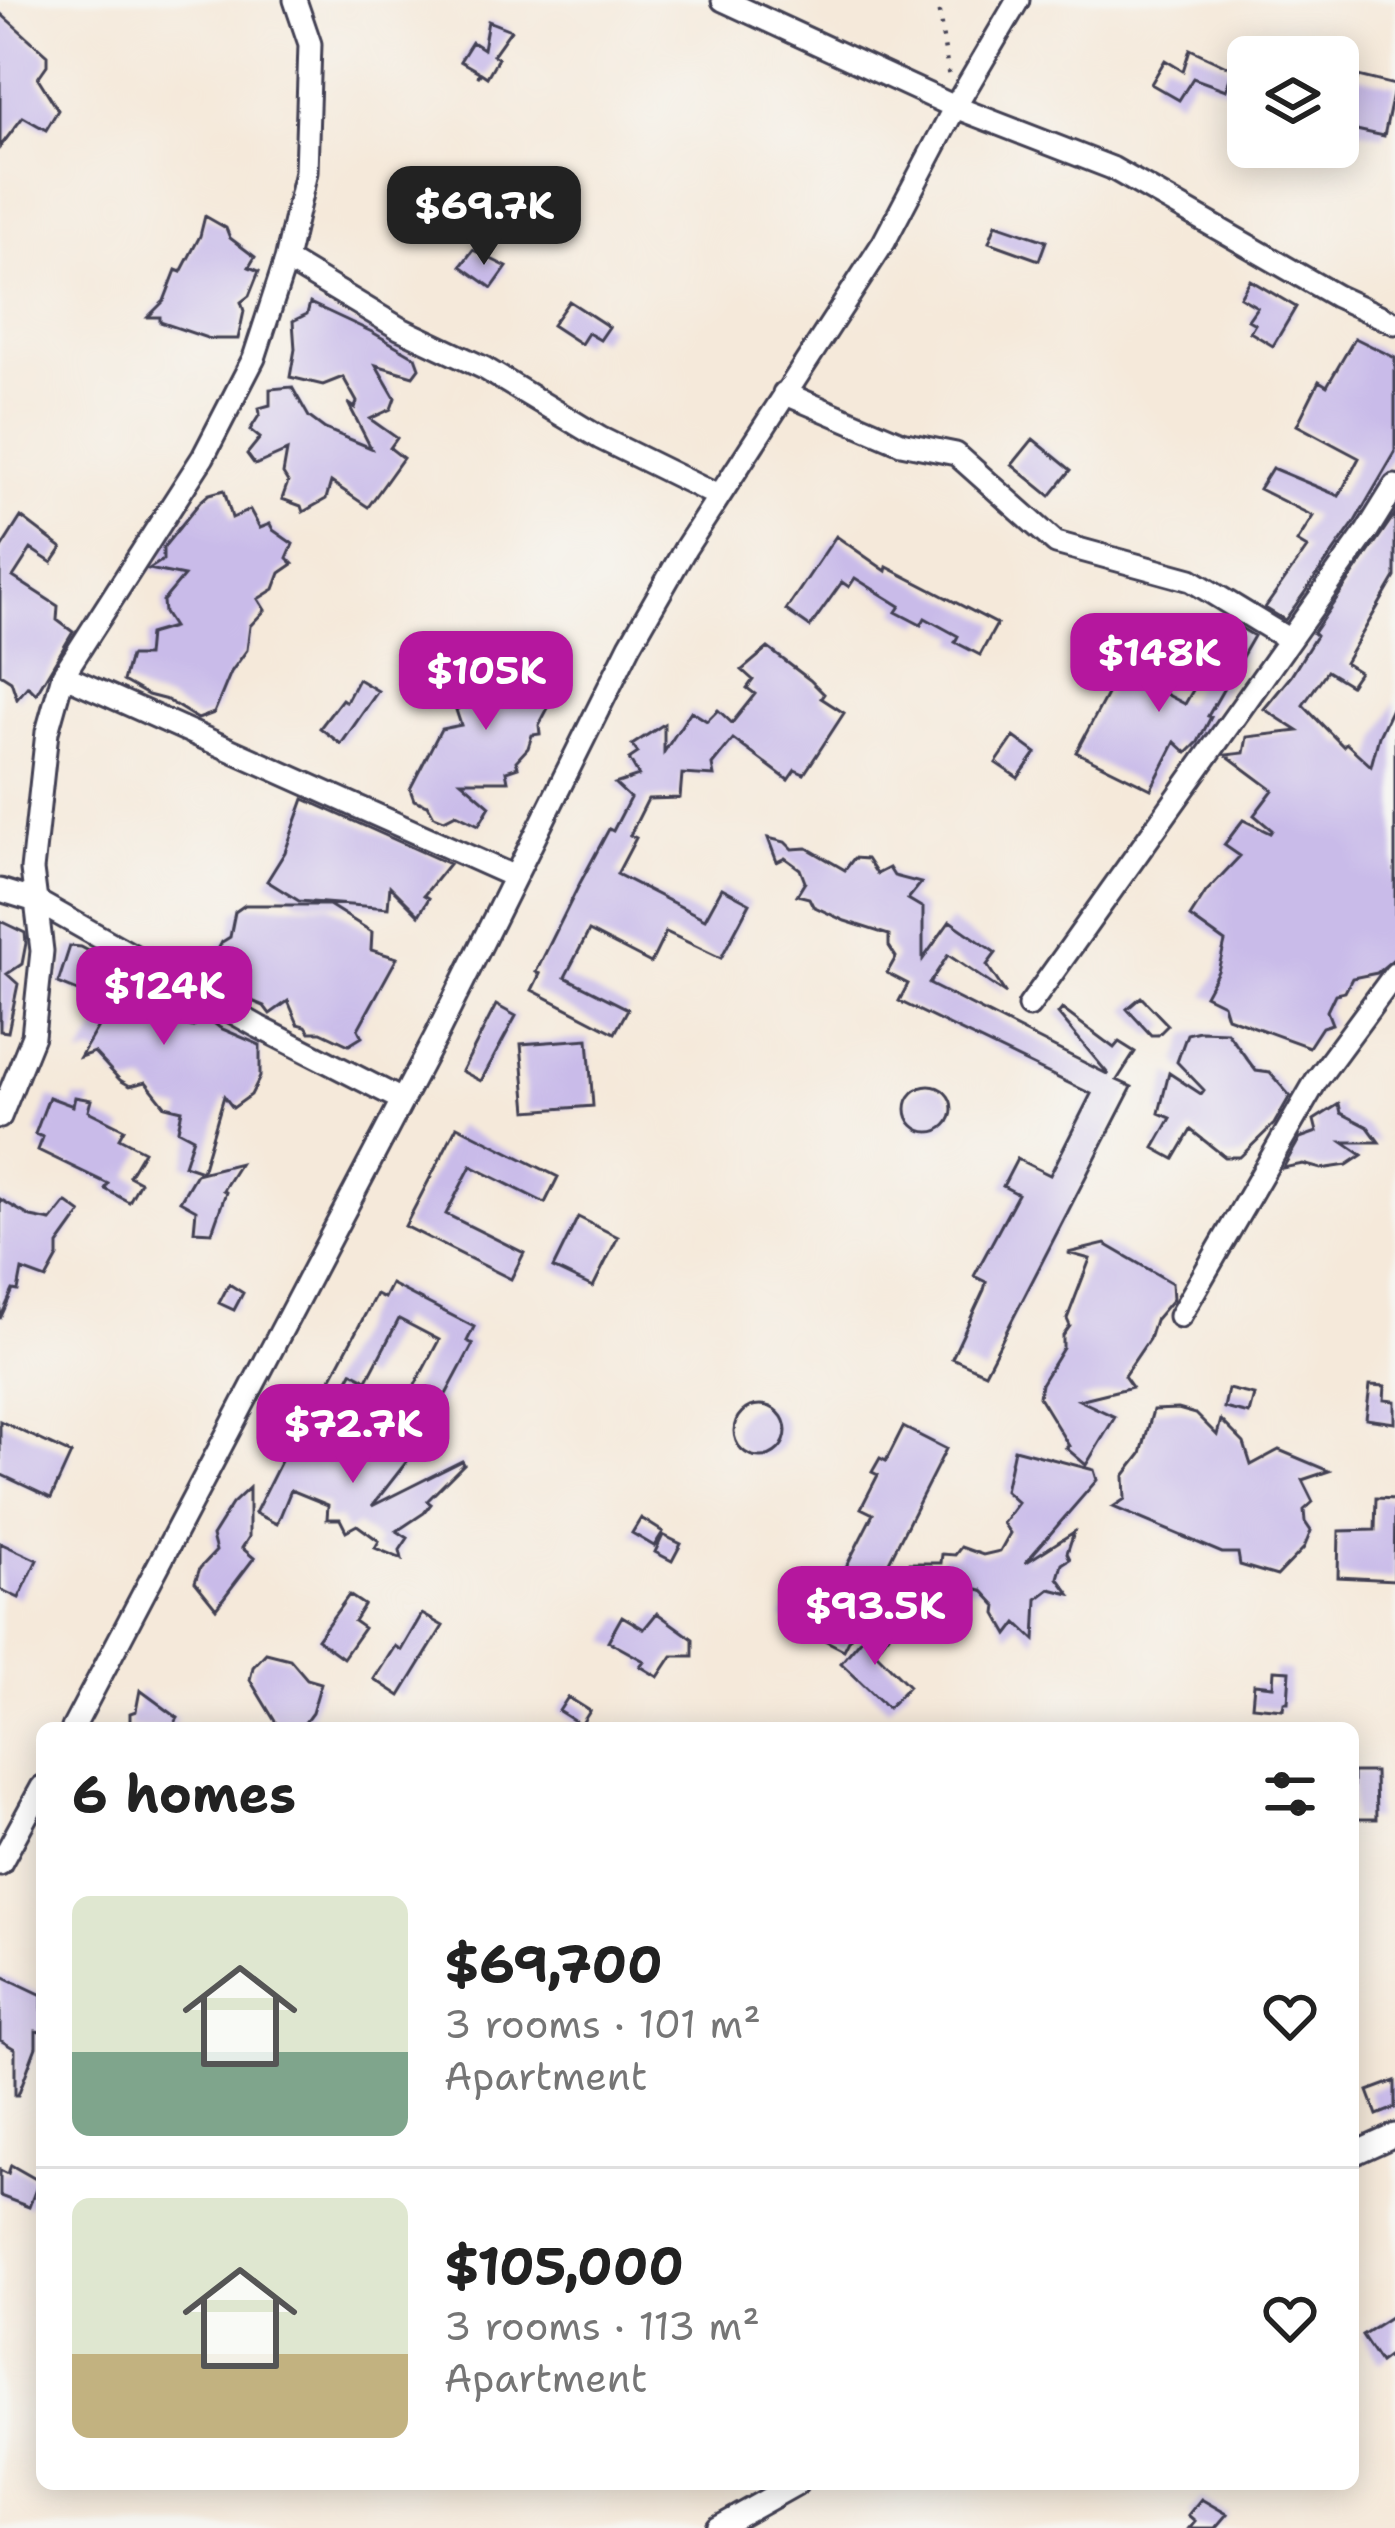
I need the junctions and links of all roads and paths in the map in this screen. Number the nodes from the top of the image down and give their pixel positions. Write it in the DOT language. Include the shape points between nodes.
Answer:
graph roads {
  1 [pos="295,0"];
  2 [pos="723,0"];
  3 [pos="937,0"];
  4 [pos="1018,0"];
  5 [pos="955,107"];
  6 [pos="286,260"];
  7 [pos="1395,323"];
  8 [pos="784,393"];
  9 [pos="1395,486"];
  10 [pos="718,496"];
  11 [pos="1288,639"];
  12 [pos="63,675"];
  13 [pos="515,877"];
  14 [pos="0,890"];
  15 [pos="35,901"];
  16 [pos="1395,974"];
  17 [pos="1029,1006"];
  18 [pos="402,1100"];
  19 [pos="0,1117"];
  20 [pos="1180,1316"];
  21 [pos="76,1722"];
  22 [pos="36,1798"];
  23 [pos="0,1864"];
  24 [pos="1395,2135"];
  25 [pos="1359,2151"];
  26 [pos="786,2490"];
  27 [pos="719,2528"];
  1 -- 6 [label="street" via="310,44 306,172"];
  2 -- 5 [label="street"];
  3 -- 5 [label="path"];
  4 -- 5 [label="street"];
  5 -- 7 [label="street" via="1112,168"];
  5 -- 8 [label="street" via="884,242"];
  6 -- 10 [label="street"];
  6 -- 12 [label="street" via="254,358 203,457"];
  8 -- 10 [label="street"];
  8 -- 11 [label="street" via="901,443 956,454 1056,543 1191,580"];
  9 -- 11 [label="street"];
  10 -- 13 [label="street" via="630,645"];
  11 -- 17 [label="street"];
  12 -- 13 [label="street"];
  12 -- 15 [label="street" via="47,731"];
  13 -- 18 [label="street"];
  14 -- 15 [label="street"];
  15 -- 18 [label="street"];
  15 -- 19 [label="street" via="43,951 33,1036"];
  16 -- 20 [label="street" via="1316,1081"];
  18 -- 21 [label="street"];
  22 -- 23 [label="street"];
  24 -- 25 [label="street"];
  26 -- 27 [label="street"];
}
